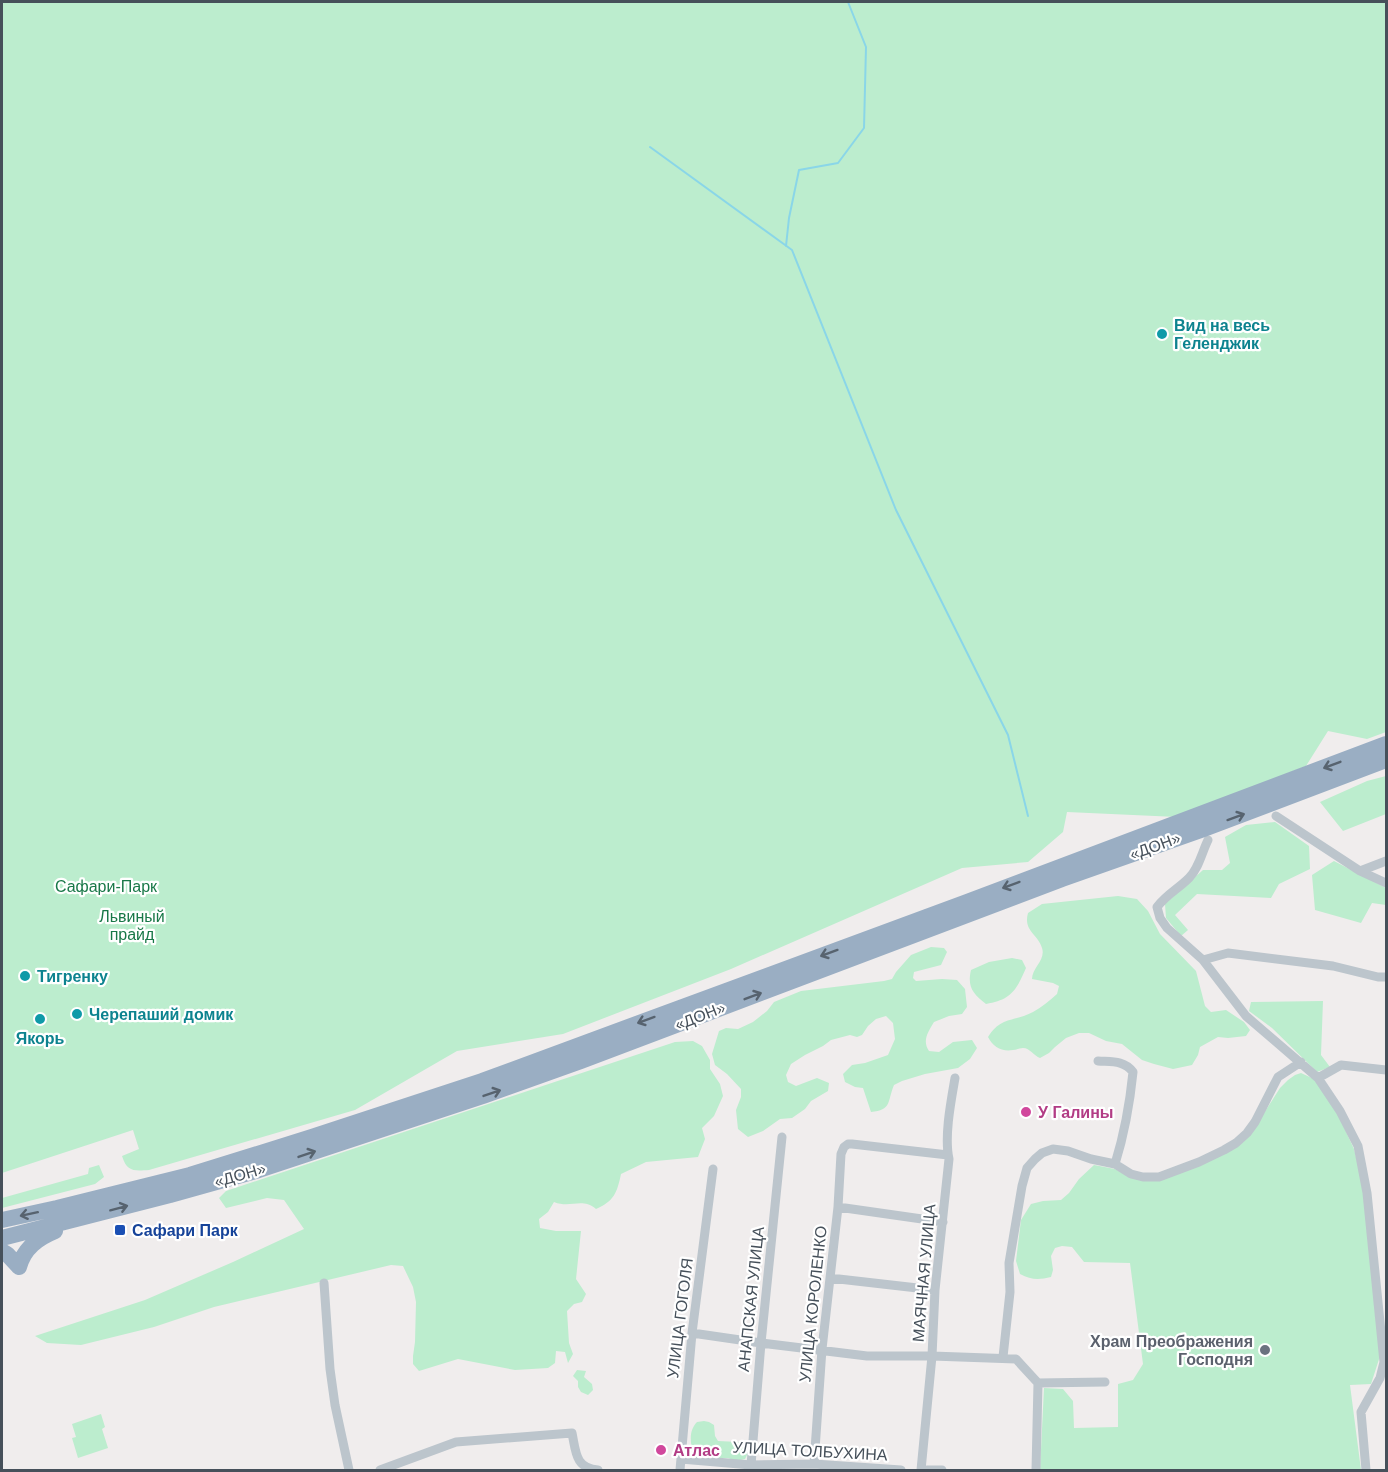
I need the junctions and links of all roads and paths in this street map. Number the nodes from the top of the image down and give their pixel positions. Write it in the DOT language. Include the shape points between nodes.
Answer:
graph roads {
  1 [pos="1386,744"];
  2 [pos="1386,760"];
  3 [pos="1276,816"];
  4 [pos="1208,840"];
  5 [pos="1386,861"];
  6 [pos="1360,871"];
  7 [pos="1386,883"];
  8 [pos="1203,960"];
  9 [pos="1386,977"];
  10 [pos="1098,1061"];
  11 [pos="1301,1062"];
  12 [pos="1386,1070"];
  13 [pos="955,1078"];
  14 [pos="1318,1078"];
  15 [pos="782,1137"];
  16 [pos="948,1155"];
  17 [pos="1115,1164"];
  18 [pos="713,1170"];
  19 [pos="838,1207"];
  20 [pos="2,1220"];
  21 [pos="77,1220"];
  22 [pos="943,1222"];
  23 [pos="2,1238"];
  24 [pos="2,1251"];
  25 [pos="830,1278"];
  26 [pos="324,1283"];
  27 [pos="935,1290"];
  28 [pos="692,1333"];
  29 [pos="761,1344"];
  30 [pos="822,1350"];
  31 [pos="932,1356"];
  32 [pos="1003,1357"];
  33 [pos="1105,1382"];
  34 [pos="1038,1383"];
  35 [pos="681,1459"];
  36 [pos="814,1464"];
  37 [pos="751,1465"];
  38 [pos="349,1470"];
  39 [pos="380,1470"];
  40 [pos="598,1470"];
  41 [pos="680,1470"];
  42 [pos="901,1470"];
  43 [pos="921,1470"];
  44 [pos="927,1470"];
  45 [pos="942,1470"];
  46 [pos="1036,1470"];
  47 [pos="1366,1470"];
  1 -- 20 [label="highway, «ДОН», one-way" via="482,1081 190,1174"];
  21 -- 2 [label="highway, «ДОН», one-way" via="259,1170 570,1065"];
  3 -- 6 [label="street"];
  4 -- 8 [label="street" via="1190,877 1157,907 1167,928"];
  5 -- 6 [label="street"];
  6 -- 7 [label="street"];
  8 -- 9 [label="street" via="1228,953"];
  8 -- 11 [label="street" via="1246,1016"];
  10 -- 17 [label="street" via="1123,1063 1133,1072"];
  11 -- 14 [label="street"];
  11 -- 17 [label="street" via="1278,1077 1247,1133 1224,1150 1159,1177 1131,1174"];
  12 -- 14 [label="street" via="1341,1065"];
  13 -- 16 [label="street, МАЯЧНАЯ УЛИЦА"];
  14 -- 47 [label="street" via="1358,1146 1367,1193 1384,1362 1380,1378 1361,1412"];
  15 -- 29 [label="street, АНАПСКАЯ УЛИЦА"];
  16 -- 19 [label="street, УЛИЦА КОРОЛЕНКО" via="848,1144 841,1154"];
  16 -- 22 [label="street, МАЯЧНАЯ УЛИЦА"];
  17 -- 32 [label="street" via="1053,1149 1042,1152 1027,1168 1009,1263"];
  18 -- 28 [label="street, УЛИЦА ГОГОЛЯ"];
  19 -- 22 [label="street"];
  19 -- 25 [label="street, УЛИЦА КОРОЛЕНКО"];
  21 -- 23 [label="highway, «ДОН»"];
  21 -- 24 [label="highway" via="36,1241 19,1267"];
  22 -- 27 [label="street, МАЯЧНАЯ УЛИЦА"];
  25 -- 27 [label="street"];
  25 -- 30 [label="street, УЛИЦА КОРОЛЕНКО"];
  26 -- 38 [label="street" via="330,1369"];
  27 -- 31 [label="street, МАЯЧНАЯ УЛИЦА"];
  28 -- 29 [label="street"];
  28 -- 35 [label="street, УЛИЦА ГОГОЛЯ"];
  29 -- 30 [label="street"];
  29 -- 37 [label="street, АНАПСКАЯ УЛИЦА"];
  30 -- 31 [label="street" via="867,1356"];
  30 -- 36 [label="street, УЛИЦА КОРОЛЕНКО"];
  31 -- 32 [label="street"];
  31 -- 43 [label="street, МАЯЧНАЯ УЛИЦА"];
  32 -- 34 [label="street" via="1016,1359"];
  33 -- 34 [label="street"];
  34 -- 46 [label="street"];
  35 -- 37 [label="street, УЛИЦА ТОЛБУХИНА"];
  35 -- 41 [label="street, УЛИЦА ГОГОЛЯ"];
  36 -- 37 [label="street, УЛИЦА ТОЛБУХИНА"];
  36 -- 42 [label="street, УЛИЦА ТОЛБУХИНА"];
  39 -- 40 [label="street" via="456,1442 572,1433 577,1458 590,1470"];
  44 -- 45 [label="street"];
}
